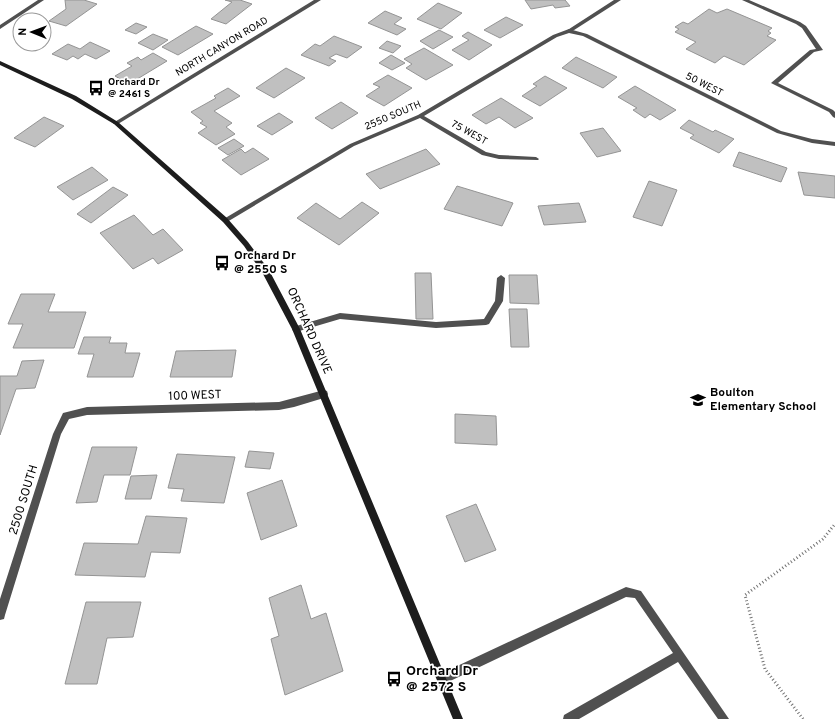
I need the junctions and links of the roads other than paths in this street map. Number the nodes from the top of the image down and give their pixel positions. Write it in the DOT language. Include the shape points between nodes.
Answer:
graph roads {
  1 [pos="41,0"];
  2 [pos="318,0"];
  3 [pos="618,0"];
  4 [pos="745,0"];
  5 [pos="0,28"];
  6 [pos="569,31"];
  7 [pos="0,63"];
  8 [pos="420,116"];
  9 [pos="835,116"];
  10 [pos="116,123"];
  11 [pos="835,144"];
  12 [pos="536,159"];
  13 [pos="224,220"];
  14 [pos="501,278"];
  15 [pos="296,329"];
  16 [pos="324,394"];
  17 [pos="66,416"];
  18 [pos="0,615"];
  19 [pos="680,655"];
  20 [pos="442,679"];
  21 [pos="458,719"];
  22 [pos="568,719"];
  23 [pos="724,719"];
  1 -- 5 [label="street"];
  2 -- 10 [label="street, NORTH CANYON ROAD"];
  3 -- 6 [label="street, 2550 SOUTH"];
  4 -- 9 [label="street" via="804,27 820,50 812,52 774,83 831,111"];
  6 -- 8 [label="street, 2550 SOUTH" via="555,36"];
  6 -- 11 [label="street, 50 WEST" via="586,35 779,132"];
  7 -- 10 [label="main road, ORCHARD DRIVE" via="101,112"];
  8 -- 12 [label="street, 75 WEST" via="484,154 498,158"];
  8 -- 13 [label="street, 2550 SOUTH" via="352,145"];
  10 -- 13 [label="main road, ORCHARD DRIVE"];
  13 -- 15 [label="main road, ORCHARD DRIVE" via="246,244 266,272"];
  14 -- 15 [label="street" via="499,301 486,322 436,325 340,316"];
  15 -- 16 [label="main road, ORCHARD DRIVE"];
  16 -- 17 [label="street, 100 WEST" via="279,406 88,411"];
  16 -- 20 [label="main road, ORCHARD DRIVE"];
  17 -- 18 [label="street, 2500 SOUTH" via="57,434"];
  19 -- 20 [label="street" via="638,594 626,592"];
  19 -- 22 [label="street"];
  19 -- 23 [label="street"];
  20 -- 21 [label="main road, ORCHARD DRIVE"];
}
